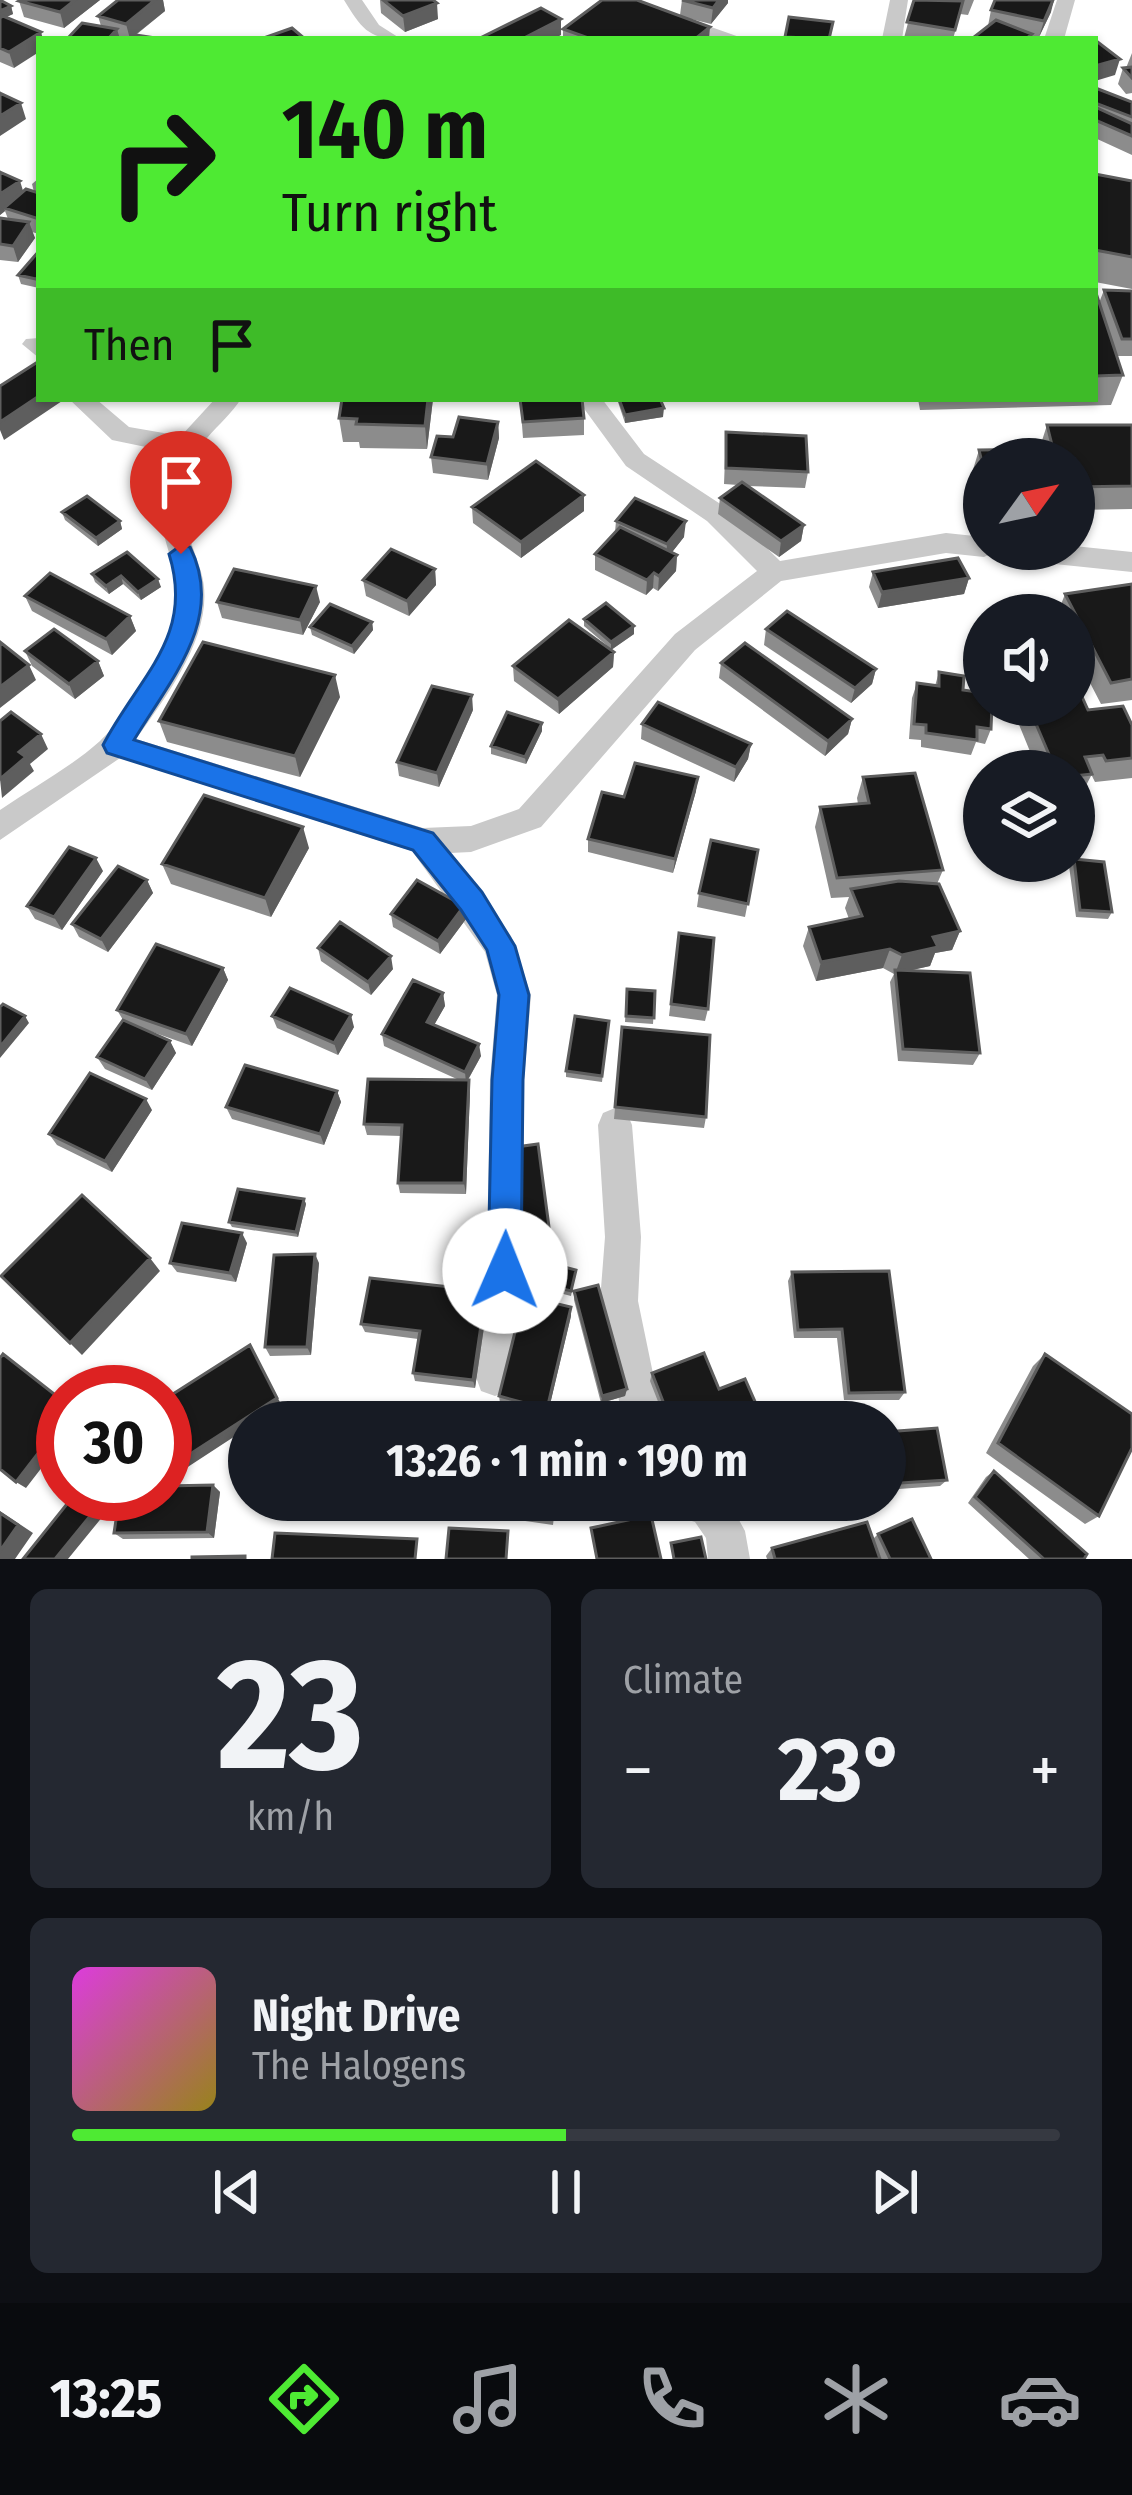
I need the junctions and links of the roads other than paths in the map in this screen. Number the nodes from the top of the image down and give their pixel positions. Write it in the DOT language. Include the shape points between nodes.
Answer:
graph roads {
  1 [pos="353,0"];
  2 [pos="616,0"];
  3 [pos="899,0"];
  4 [pos="1066,0"];
  5 [pos="385,36"];
  6 [pos="726,36"];
  7 [pos="893,36"];
  8 [pos="1055,36"];
  9 [pos="84,402"];
  10 [pos="226,402"];
  11 [pos="591,402"];
  12 [pos="186,446"];
  13 [pos="963,545"];
  14 [pos="1095,558"];
  15 [pos="1132,562"];
  16 [pos="774,572"];
  17 [pos="116,745"];
  18 [pos="0,827"];
  19 [pos="423,841"];
  20 [pos="615,1125"];
  21 [pos="495,1377"];
  22 [pos="639,1401"];
  23 [pos="718,1521"];
  24 [pos="730,1559"];
  1 -- 5 [label="street"];
  2 -- 6 [label="street"];
  3 -- 7 [label="street"];
  4 -- 8 [label="street"];
  9 -- 12 [label="street" via="121,434"];
  10 -- 12 [label="street"];
  11 -- 16 [label="street" via="635,460 716,514"];
  12 -- 17 [label="street" via="167,482 166,514 190,582 191,614"];
  13 -- 16 [label="street"];
  14 -- 15 [label="street"];
  16 -- 19 [label="street" via="685,642 530,818 471,839"];
  17 -- 18 [label="street"];
  17 -- 19 [label="street"];
  19 -- 21 [label="street" via="500,946 514,995"];
  20 -- 22 [label="street" via="620,1301"];
  23 -- 24 [label="street"];
}
